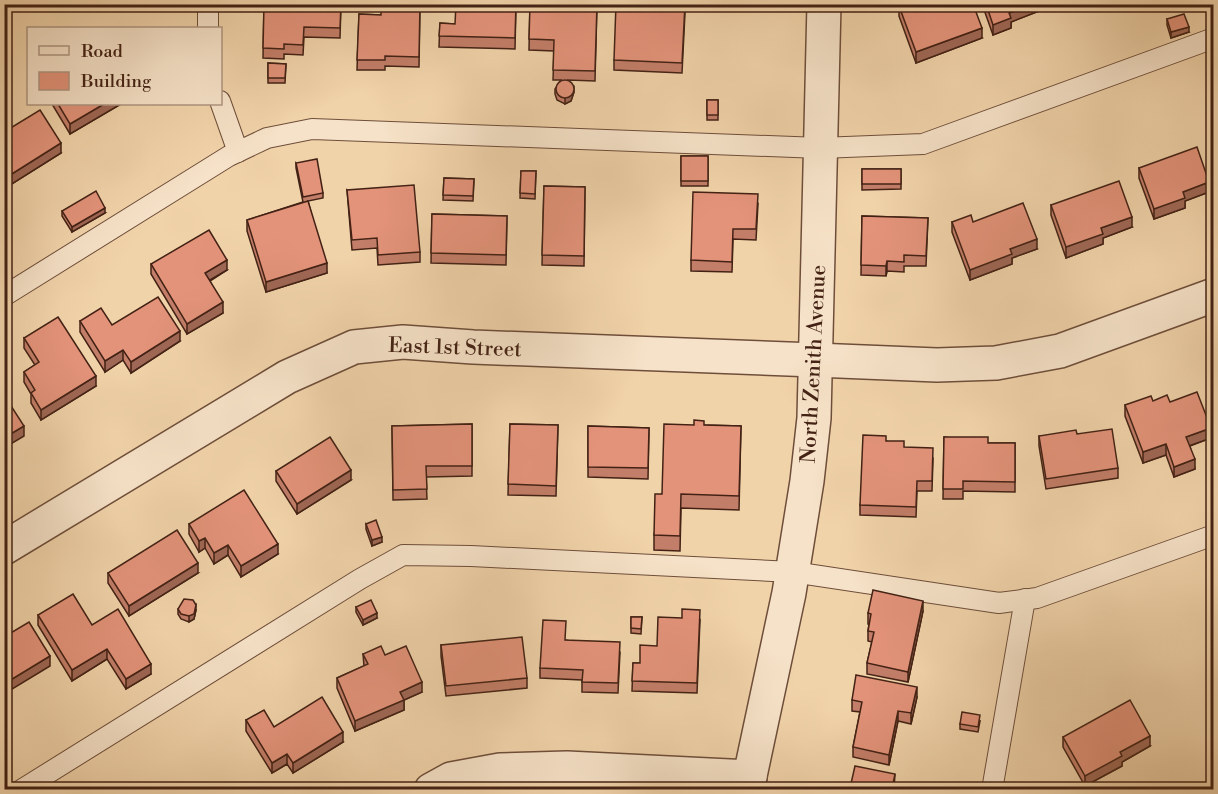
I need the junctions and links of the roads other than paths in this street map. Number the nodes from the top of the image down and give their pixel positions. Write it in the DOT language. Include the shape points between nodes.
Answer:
graph roads {
  1 [pos="208,4"];
  2 [pos="824,4"];
  3 [pos="208,27"];
  4 [pos="1214,38"];
  5 [pos="222,105"];
  6 [pos="820,148"];
  7 [pos="238,152"];
  8 [pos="1214,295"];
  9 [pos="4,296"];
  10 [pos="815,360"];
  11 [pos="1214,535"];
  12 [pos="4,548"];
  13 [pos="793,572"];
  14 [pos="1025,599"];
  15 [pos="748,783"];
  16 [pos="21,789"];
  17 [pos="430,789"];
  18 [pos="992,789"];
  1 -- 3 [label="lane"];
  2 -- 6 [label="street, North Zenith Avenue"];
  4 -- 6 [label="lane" via="923,144"];
  5 -- 7 [label="lane"];
  6 -- 7 [label="lane" via="312,129 267,138"];
  6 -- 10 [label="street, North Zenith Avenue"];
  7 -- 9 [label="lane"];
  8 -- 10 [label="street, East 1st Street" via="1060,351 996,363"];
  10 -- 12 [label="street, East 1st Street" via="403,342 354,348 286,377"];
  10 -- 13 [label="street, North Zenith Avenue" via="814,418"];
  11 -- 14 [label="lane"];
  13 -- 14 [label="lane" via="999,603"];
  13 -- 15 [label="street, North Zenith Avenue"];
  13 -- 16 [label="lane" via="403,555"];
  14 -- 18 [label="lane"];
  15 -- 17 [label="street" via="567,768 500,770 451,779"];
}
